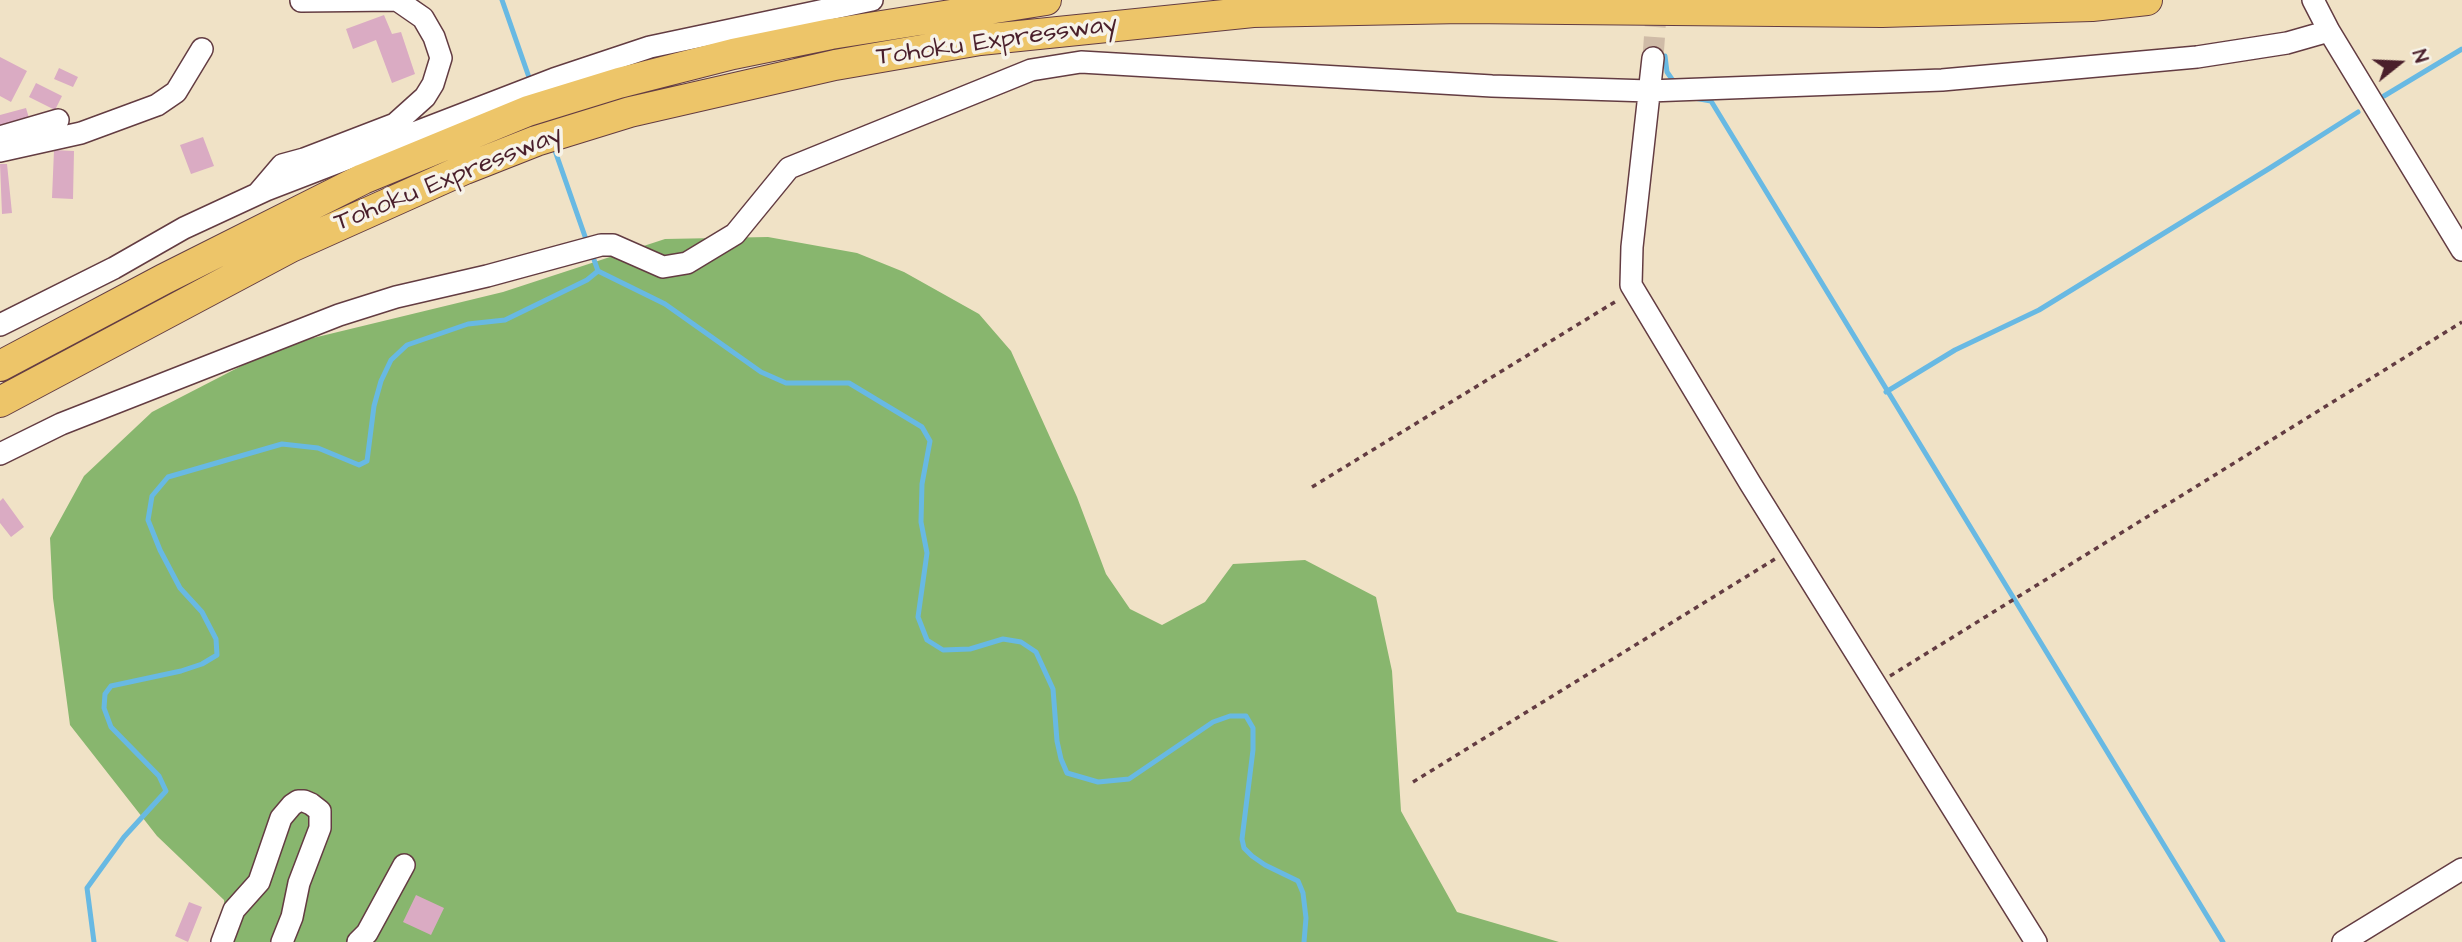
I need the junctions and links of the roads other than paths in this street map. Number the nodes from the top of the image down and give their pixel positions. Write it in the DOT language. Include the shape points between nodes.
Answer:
graph roads {
  1 [pos="872,0"];
  2 [pos="1046,0"];
  3 [pos="2147,0"];
  4 [pos="2314,0"];
  5 [pos="301,1"];
  6 [pos="2329,32"];
  7 [pos="202,49"];
  8 [pos="1653,58"];
  9 [pos="1649,91"];
  10 [pos="58,120"];
  11 [pos="0,137"];
  12 [pos="0,151"];
  13 [pos="258,194"];
  14 [pos="2462,250"];
  15 [pos="0,325"];
  16 [pos="0,366"];
  17 [pos="0,402"];
  18 [pos="0,454"];
  19 [pos="404,865"];
  20 [pos="2462,869"];
  21 [pos="222,942"];
  22 [pos="282,942"];
  23 [pos="358,942"];
  24 [pos="2036,942"];
  25 [pos="2343,942"];
  1 -- 13 [label="street" via="650,47 554,79"];
  2 -- 16 [label="highway, Tohoku Expressway" via="733,54 528,111 363,179"];
  3 -- 17 [label="highway, Tohoku Expressway" via="2092,6 1882,12 1463,8 1253,12 980,40 835,65 630,112 466,169 291,247"];
  4 -- 6 [label="street"];
  5 -- 13 [label="street" via="397,0 423,18 441,58 425,97 395,124 282,165"];
  6 -- 9 [label="street" via="2287,43 2171,60 1942,80"];
  6 -- 14 [label="street"];
  7 -- 12 [label="street" via="176,92 157,105 81,133"];
  8 -- 9 [label="street"];
  9 -- 18 [label="street" via="1081,62 1031,70 789,168 735,234 687,263 663,267 601,244 396,297 61,424"];
  9 -- 24 [label="street" via="1631,285"];
  10 -- 11 [label="street"];
  13 -- 15 [label="street"];
  19 -- 23 [label="street"];
  20 -- 25 [label="street"];
  21 -- 22 [label="street" via="234,910 259,882 281,818 292,805 304,801 320,811 320,828"];
}
